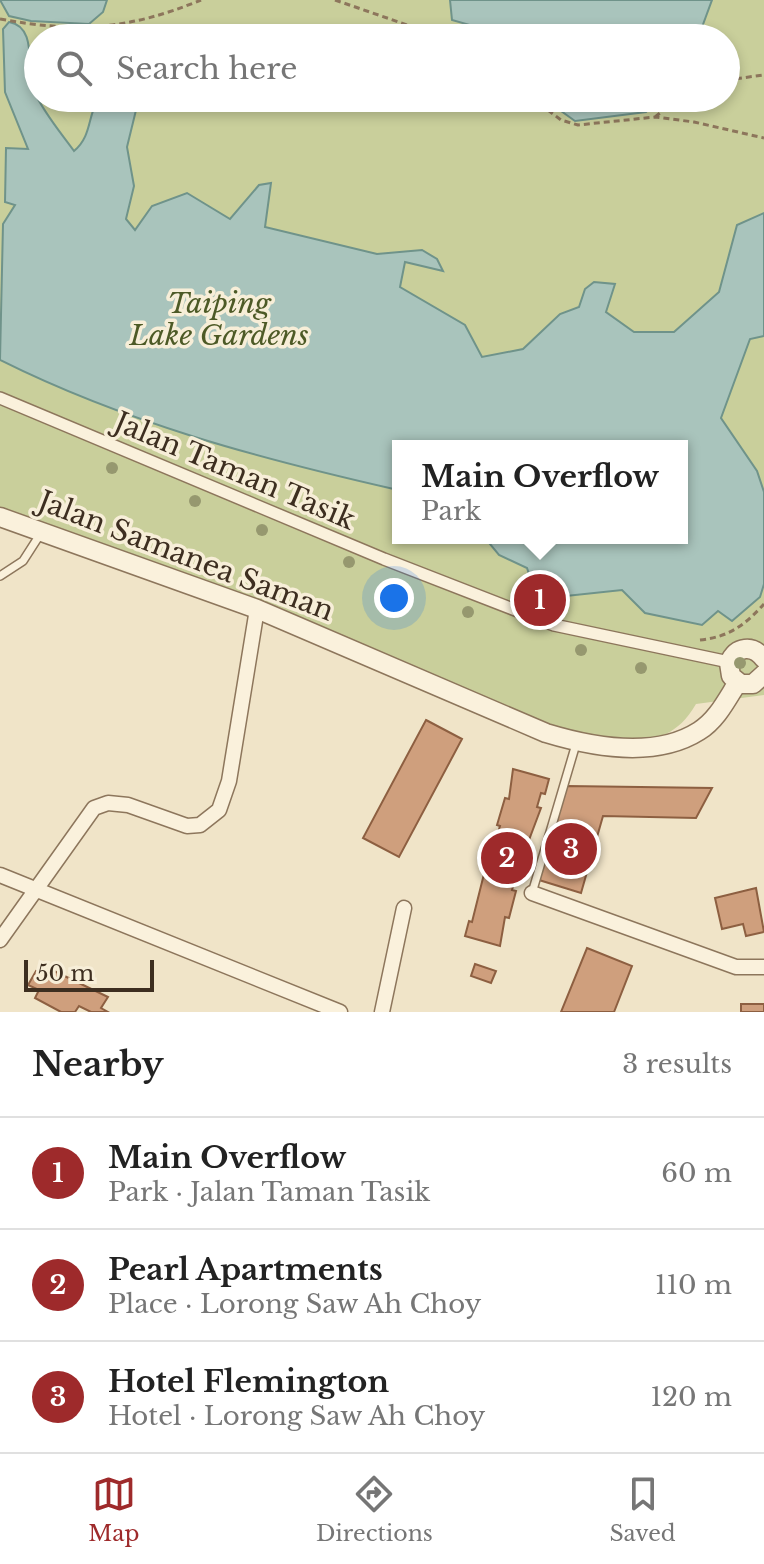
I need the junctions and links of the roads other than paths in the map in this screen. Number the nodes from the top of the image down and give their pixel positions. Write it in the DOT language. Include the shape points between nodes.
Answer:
graph roads {
  1 [pos="0,398"];
  2 [pos="0,517"];
  3 [pos="42,531"];
  4 [pos="0,576"];
  5 [pos="257,609"];
  6 [pos="762,650"];
  7 [pos="729,662"];
  8 [pos="762,679"];
  9 [pos="738,682"];
  10 [pos="576,742"];
  11 [pos="0,875"];
  12 [pos="38,887"];
  13 [pos="532,893"];
  14 [pos="404,908"];
  15 [pos="0,940"];
  16 [pos="764,967"];
  17 [pos="340,1012"];
  18 [pos="382,1012"];
  1 -- 7 [label="street, Jalan Taman Tasik" via="554,625"];
  2 -- 3 [label="street, Jalan Samanea Saman"];
  3 -- 4 [label="lane" via="23,561"];
  3 -- 5 [label="street, Jalan Samanea Saman"];
  5 -- 10 [label="street, Jalan Samanea Saman"];
  5 -- 12 [label="street" via="229,781 219,810 200,825 187,826 128,805 94,808"];
  6 -- 7 [label="street" via="740,649"];
  7 -- 9 [label="street"];
  8 -- 9 [label="street" via="747,685"];
  9 -- 10 [label="street, Jalan Samanea Saman" via="700,731 673,743 640,747"];
  10 -- 13 [label="lane"];
  11 -- 12 [label="street"];
  12 -- 15 [label="street"];
  12 -- 17 [label="street"];
  13 -- 16 [label="street" via="736,967"];
  14 -- 18 [label="street"];
}
